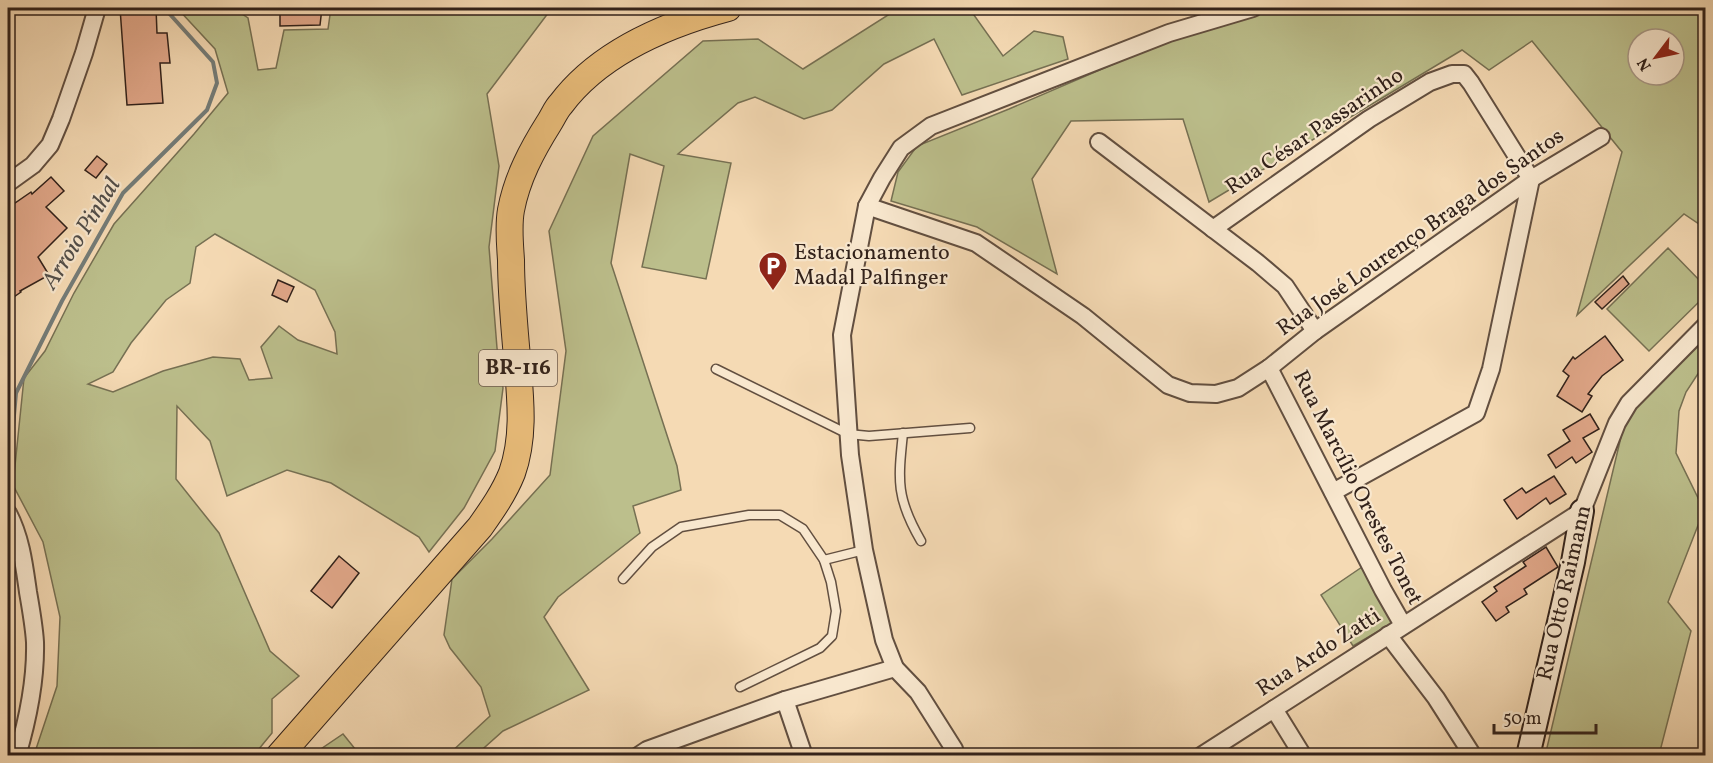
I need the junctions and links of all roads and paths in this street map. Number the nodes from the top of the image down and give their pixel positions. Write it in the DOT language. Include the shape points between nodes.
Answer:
graph roads {
  1 [pos="97,8"];
  2 [pos="728,8"];
  3 [pos="1253,8"];
  4 [pos="1600,137"];
  5 [pos="1099,142"];
  6 [pos="1531,179"];
  7 [pos="8,183"];
  8 [pos="867,206"];
  9 [pos="1213,229"];
  10 [pos="1706,325"];
  11 [pos="1315,331"];
  12 [pos="1269,368"];
  13 [pos="716,369"];
  14 [pos="970,428"];
  15 [pos="903,433"];
  16 [pos="848,434"];
  17 [pos="1333,492"];
  18 [pos="1582,511"];
  19 [pos="8,513"];
  20 [pos="921,541"];
  21 [pos="864,550"];
  22 [pos="824,560"];
  23 [pos="623,579"];
  24 [pos="1403,625"];
  25 [pos="1388,636"];
  26 [pos="895,668"];
  27 [pos="740,687"];
  28 [pos="784,700"];
  29 [pos="1274,709"];
  30 [pos="644,754"];
  31 [pos="17,756"];
  32 [pos="279,756"];
  33 [pos="804,756"];
  34 [pos="956,756"];
  35 [pos="1201,756"];
  36 [pos="1303,756"];
  37 [pos="1473,756"];
  38 [pos="1528,756"];
  1 -- 7 [label="street" via="50,145 33,165"];
  2 -- 32 [label="main road, BR-116" via="664,28 605,63 561,103 542,134 517,183 510,212 522,417 512,472 480,527"];
  3 -- 8 [label="street" via="1169,33 931,126 901,148"];
  4 -- 6 [label="street, Rua José Lourenço Braga dos Santos"];
  5 -- 9 [label="street"];
  6 -- 9 [label="street, Rua César Passarinho" via="1471,83 1464,74 1452,74 1430,82 1369,119"];
  6 -- 11 [label="street, Rua José Lourenço Braga dos Santos"];
  6 -- 17 [label="street" via="1491,369 1476,413"];
  8 -- 12 [label="street, Rua Marcílio Orestes Tonet" via="976,243 1083,316 1168,385 1190,393 1216,394 1238,388"];
  8 -- 16 [label="street" via="842,335"];
  9 -- 11 [label="street" via="1285,286"];
  10 -- 18 [label="street, Rua Otto Raimann" via="1629,403 1617,423"];
  11 -- 12 [label="street, Rua José Lourenço Braga dos Santos"];
  12 -- 17 [label="street, Rua Marcílio Orestes Tonet"];
  13 -- 16 [label="lane"];
  14 -- 15 [label="lane"];
  15 -- 16 [label="lane"];
  15 -- 20 [label="lane" via="900,494"];
  16 -- 21 [label="street"];
  17 -- 24 [label="street, Rua Marcílio Orestes Tonet"];
  18 -- 24 [label="street, Rua Ardo Zatti"];
  18 -- 38 [label="street, Rua Otto Raimann"];
  19 -- 31 [label="street" via="21,544 35,641 33,690"];
  21 -- 22 [label="lane"];
  21 -- 26 [label="street" via="884,640"];
  22 -- 23 [label="lane" via="804,529 796,524 780,515 750,515 681,527 652,548"];
  22 -- 27 [label="lane" via="836,610 832,636 820,648"];
  24 -- 25 [label="street, Rua Ardo Zatti"];
  25 -- 29 [label="street, Rua Ardo Zatti"];
  25 -- 37 [label="street" via="1436,698"];
  26 -- 28 [label="street"];
  26 -- 34 [label="street" via="918,692"];
  28 -- 30 [label="street"];
  28 -- 33 [label="street"];
  29 -- 35 [label="street, Rua Ardo Zatti"];
  29 -- 36 [label="street"];
}
